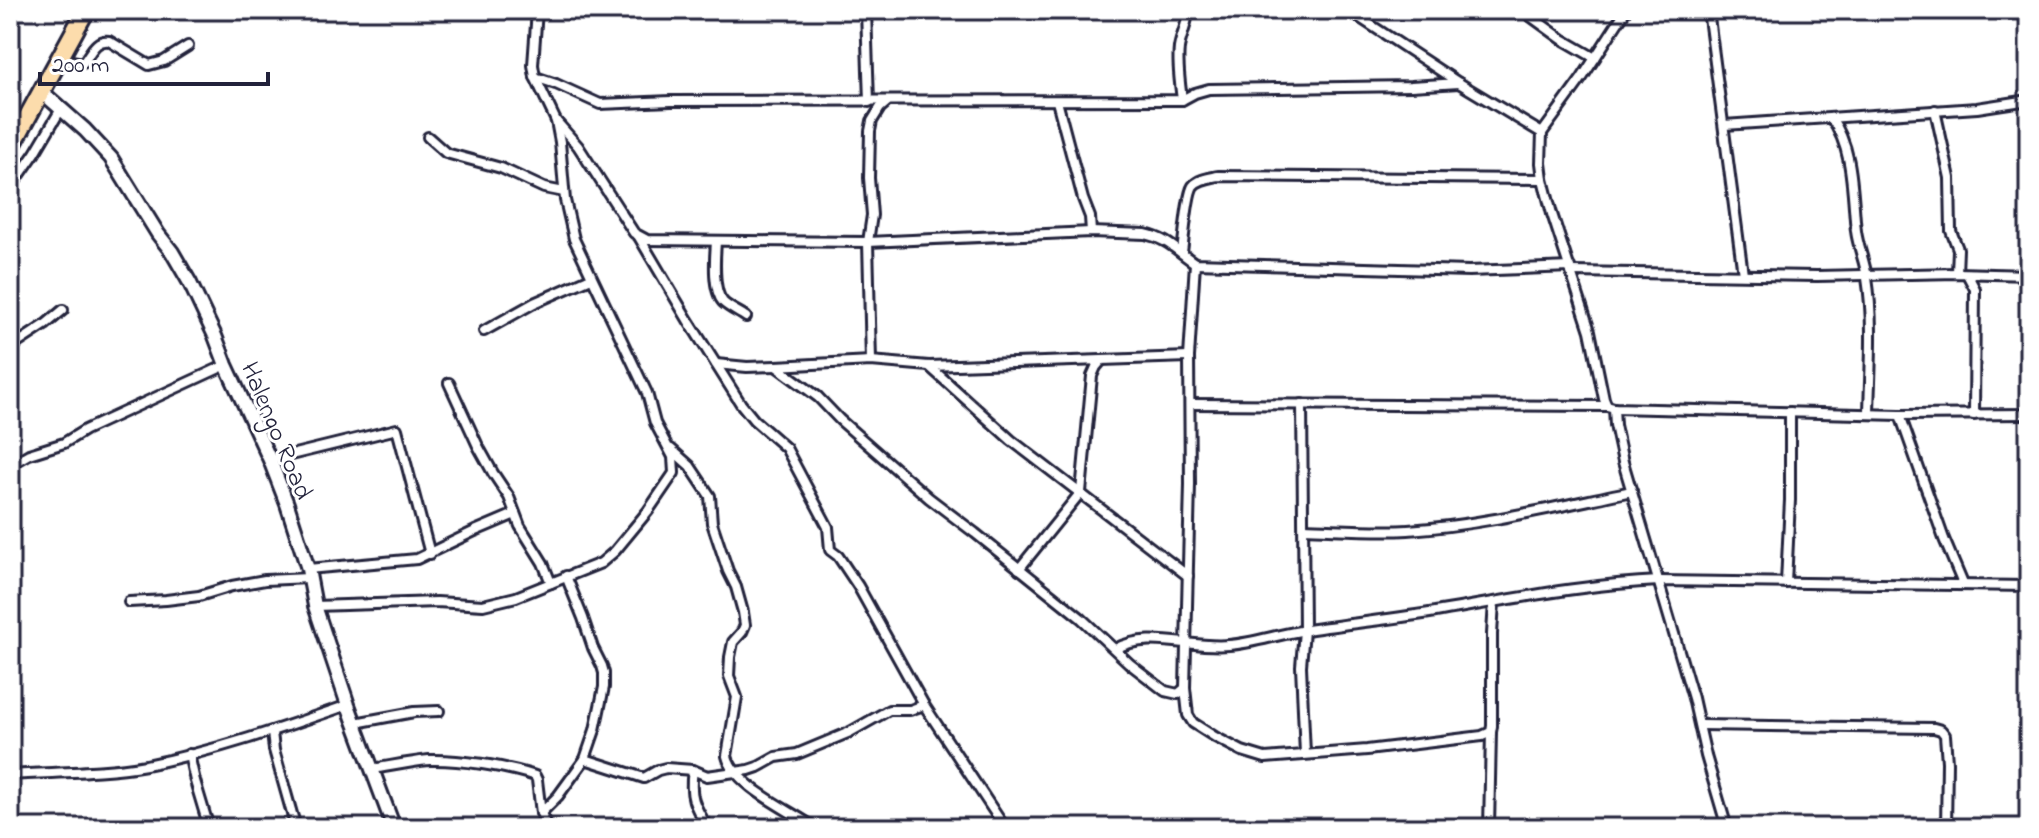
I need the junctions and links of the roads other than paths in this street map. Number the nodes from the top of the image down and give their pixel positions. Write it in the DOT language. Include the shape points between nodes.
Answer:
graph roads {
  1 [pos="86,10"];
  2 [pos="537,10"];
  3 [pos="866,10"];
  4 [pos="1188,10"];
  5 [pos="1348,10"];
  6 [pos="1522,10"];
  7 [pos="1626,10"];
  8 [pos="1708,10"];
  9 [pos="2027,10"];
  10 [pos="2029,16"];
  11 [pos="188,46"];
  12 [pos="1595,58"];
  13 [pos="60,59"];
  14 [pos="535,77"];
  15 [pos="1459,83"];
  16 [pos="42,92"];
  17 [pos="1182,100"];
  18 [pos="2029,100"];
  19 [pos="1057,101"];
  20 [pos="869,102"];
  21 [pos="887,102"];
  22 [pos="61,109"];
  23 [pos="1935,110"];
  24 [pos="1831,118"];
  25 [pos="556,121"];
  26 [pos="1724,125"];
  27 [pos="1542,133"];
  28 [pos="428,137"];
  29 [pos="10,149"];
  30 [pos="1543,179"];
  31 [pos="10,189"];
  32 [pos="564,192"];
  33 [pos="1091,232"];
  34 [pos="639,237"];
  35 [pos="716,241"];
  36 [pos="868,242"];
  37 [pos="1182,252"];
  38 [pos="1195,263"];
  39 [pos="1571,269"];
  40 [pos="1962,273"];
  41 [pos="1743,274"];
  42 [pos="2029,275"];
  43 [pos="1867,276"];
  44 [pos="591,278"];
  45 [pos="63,310"];
  46 [pos="746,317"];
  47 [pos="484,331"];
  48 [pos="10,348"];
  49 [pos="1189,357"];
  50 [pos="871,361"];
  51 [pos="1101,361"];
  52 [pos="716,364"];
  53 [pos="226,365"];
  54 [pos="776,366"];
  55 [pos="929,366"];
  56 [pos="449,383"];
  57 [pos="1190,404"];
  58 [pos="1302,404"];
  59 [pos="1611,407"];
  60 [pos="1790,412"];
  61 [pos="1869,413"];
  62 [pos="2029,414"];
  63 [pos="1900,415"];
  64 [pos="1974,415"];
  65 [pos="670,449"];
  66 [pos="270,460"];
  67 [pos="10,465"];
  68 [pos="1632,491"];
  69 [pos="1081,492"];
  70 [pos="515,514"];
  71 [pos="1304,528"];
  72 [pos="430,554"];
  73 [pos="1019,569"];
  74 [pos="308,573"];
  75 [pos="566,576"];
  76 [pos="1188,576"];
  77 [pos="1659,581"];
  78 [pos="551,583"];
  79 [pos="1786,583"];
  80 [pos="1963,584"];
  81 [pos="2029,586"];
  82 [pos="129,602"];
  83 [pos="1494,602"];
  84 [pos="315,606"];
  85 [pos="1304,630"];
  86 [pos="1187,645"];
  87 [pos="1115,649"];
  88 [pos="1185,688"];
  89 [pos="348,705"];
  90 [pos="924,705"];
  91 [pos="439,711"];
  92 [pos="355,723"];
  93 [pos="1700,725"];
  94 [pos="272,732"];
  95 [pos="1491,732"];
  96 [pos="189,754"];
  97 [pos="1305,754"];
  98 [pos="585,759"];
  99 [pos="372,769"];
  100 [pos="693,770"];
  101 [pos="734,771"];
  102 [pos="10,775"];
  103 [pos="541,813"];
  104 [pos="209,828"];
  105 [pos="296,828"];
  106 [pos="394,828"];
  107 [pos="547,828"];
  108 [pos="708,828"];
  109 [pos="815,828"];
  110 [pos="1005,828"];
  111 [pos="1489,828"];
  112 [pos="1727,828"];
  113 [pos="1946,828"];
  1 -- 13 [label="highway"];
  2 -- 14 [label="street"];
  3 -- 20 [label="street"];
  4 -- 17 [label="street" via="1179,45"];
  5 -- 15 [label="street"];
  6 -- 12 [label="street"];
  7 -- 12 [label="street"];
  8 -- 26 [label="street"];
  9 -- 10 [label="street"];
  11 -- 13 [label="street" via="149,65 103,40 83,63"];
  12 -- 27 [label="street"];
  13 -- 16 [label="highway"];
  14 -- 20 [label="street" via="611,105"];
  14 -- 25 [label="street"];
  15 -- 17 [label="street" via="1209,89"];
  15 -- 27 [label="street"];
  16 -- 22 [label="street, Halengo Road"];
  16 -- 29 [label="highway"];
  17 -- 19 [label="street"];
  18 -- 23 [label="street"];
  19 -- 21 [label="street"];
  19 -- 33 [label="street"];
  20 -- 21 [label="street"];
  21 -- 36 [label="street" via="870,131"];
  22 -- 31 [label="street"];
  22 -- 53 [label="street, Halengo Road" via="125,178 190,283"];
  23 -- 24 [label="street"];
  23 -- 40 [label="street"];
  24 -- 26 [label="street"];
  24 -- 43 [label="street" via="1844,141 1858,247"];
  25 -- 32 [label="street"];
  25 -- 34 [label="street"];
  26 -- 41 [label="street"];
  27 -- 30 [label="street"];
  28 -- 32 [label="street" via="446,153"];
  30 -- 37 [label="street" via="1208,178 1191,190"];
  30 -- 39 [label="street"];
  32 -- 44 [label="street" via="574,239"];
  33 -- 36 [label="street"];
  33 -- 37 [label="street" via="1145,234"];
  34 -- 35 [label="street"];
  34 -- 52 [label="street"];
  35 -- 36 [label="street"];
  35 -- 46 [label="street" via="718,294"];
  36 -- 50 [label="street"];
  37 -- 38 [label="street"];
  38 -- 39 [label="street"];
  38 -- 49 [label="street"];
  39 -- 41 [label="street"];
  39 -- 59 [label="street" via="1604,399"];
  40 -- 42 [label="street"];
  40 -- 43 [label="street"];
  40 -- 64 [label="street" via="1975,289"];
  41 -- 43 [label="street"];
  43 -- 61 [label="street"];
  44 -- 47 [label="street"];
  44 -- 65 [label="street"];
  45 -- 48 [label="street"];
  49 -- 51 [label="street"];
  49 -- 57 [label="street"];
  50 -- 54 [label="street"];
  50 -- 55 [label="street"];
  51 -- 55 [label="street"];
  51 -- 69 [label="street" via="1092,376"];
  52 -- 54 [label="street"];
  52 -- 90 [label="street" via="754,420 786,448 828,527 830,550 858,586"];
  53 -- 66 [label="street, Halengo Road"];
  53 -- 67 [label="street"];
  54 -- 73 [label="street"];
  55 -- 69 [label="street" via="1011,440"];
  56 -- 70 [label="street"];
  57 -- 58 [label="street"];
  57 -- 76 [label="street"];
  58 -- 59 [label="street"];
  58 -- 71 [label="street"];
  59 -- 60 [label="street"];
  59 -- 68 [label="street"];
  60 -- 61 [label="street"];
  60 -- 79 [label="street"];
  61 -- 63 [label="street"];
  62 -- 64 [label="street"];
  63 -- 64 [label="street"];
  63 -- 80 [label="street"];
  65 -- 75 [label="street" via="674,473 626,538 601,563"];
  65 -- 101 [label="street" via="690,466 710,496 712,523 743,612 745,625 730,657 729,676 737,697 727,756"];
  66 -- 72 [label="street" via="397,429"];
  66 -- 74 [label="street, Halengo Road"];
  68 -- 71 [label="street" via="1435,527"];
  68 -- 77 [label="street"];
  69 -- 73 [label="street"];
  69 -- 76 [label="street"];
  70 -- 72 [label="street"];
  70 -- 78 [label="street"];
  71 -- 85 [label="street"];
  72 -- 74 [label="street"];
  73 -- 87 [label="street"];
  74 -- 82 [label="street" via="199,596"];
  74 -- 84 [label="street, Halengo Road"];
  75 -- 78 [label="street"];
  75 -- 98 [label="street" via="604,673"];
  76 -- 86 [label="street"];
  77 -- 79 [label="street"];
  77 -- 83 [label="street"];
  77 -- 93 [label="street"];
  78 -- 84 [label="street" via="483,605"];
  79 -- 80 [label="street"];
  80 -- 81 [label="street"];
  83 -- 85 [label="street"];
  83 -- 95 [label="street"];
  84 -- 89 [label="street, Halengo Road"];
  85 -- 86 [label="street" via="1231,645"];
  85 -- 97 [label="street"];
  86 -- 87 [label="street" via="1139,642"];
  86 -- 88 [label="street"];
  87 -- 88 [label="street" via="1165,691 1178,694"];
  88 -- 97 [label="street" via="1188,715 1215,737 1265,758"];
  89 -- 92 [label="street, Halengo Road"];
  89 -- 94 [label="street"];
  90 -- 101 [label="street" via="889,710 797,754"];
  90 -- 110 [label="street"];
  91 -- 92 [label="street"];
  92 -- 99 [label="street, Halengo Road"];
  93 -- 112 [label="street"];
  93 -- 113 [label="street" via="1941,730 1947,762"];
  94 -- 96 [label="street"];
  94 -- 105 [label="street"];
  95 -- 97 [label="street" via="1464,740"];
  95 -- 111 [label="street"];
  96 -- 102 [label="street" via="118,769"];
  96 -- 104 [label="street"];
  98 -- 100 [label="street" via="644,778 666,768"];
  98 -- 103 [label="street"];
  99 -- 103 [label="street" via="447,760 523,772 537,780"];
  99 -- 106 [label="street, Halengo Road"];
  100 -- 101 [label="street" via="707,776"];
  100 -- 108 [label="street" via="694,807"];
  101 -- 109 [label="street"];
  103 -- 107 [label="street"];
}
